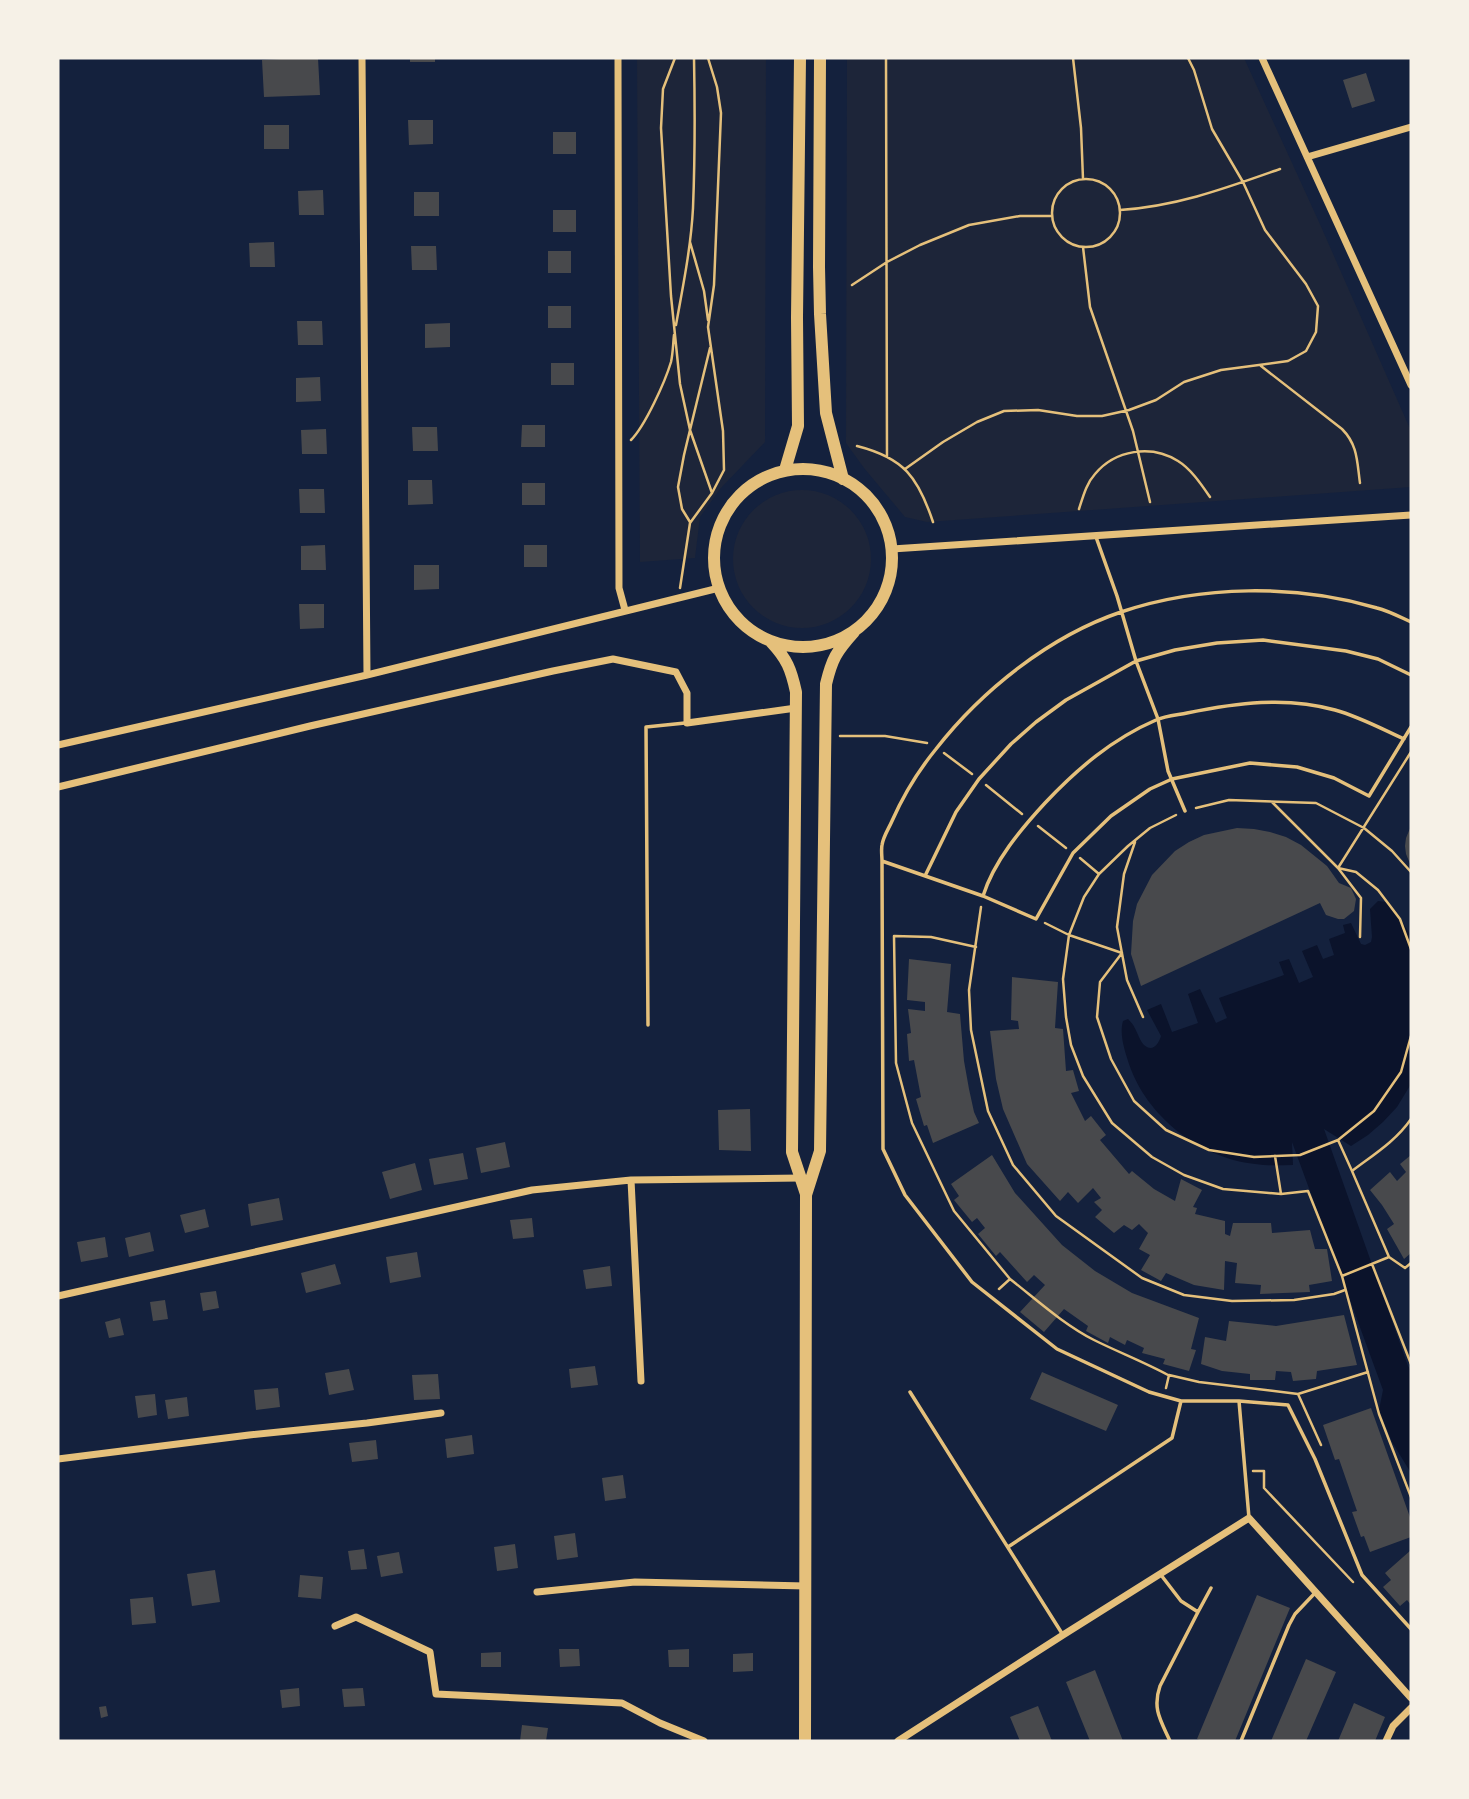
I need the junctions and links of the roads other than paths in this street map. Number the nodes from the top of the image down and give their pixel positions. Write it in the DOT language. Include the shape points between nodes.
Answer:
graph roads {
  1 [pos="362,58"];
  2 [pos="618,58"];
  3 [pos="800,58"];
  4 [pos="820,58"];
  5 [pos="1262,58"];
  6 [pos="1411,127"];
  7 [pos="1307,157"];
  8 [pos="1411,385"];
  9 [pos="785,470"];
  10 [pos="843,479"];
  11 [pos="1411,515"];
  12 [pos="1096,537"];
  13 [pos="892,549"];
  14 [pos="719,588"];
  15 [pos="625,610"];
  16 [pos="1121,612"];
  17 [pos="1411,622"];
  18 [pos="854,632"];
  19 [pos="771,642"];
  20 [pos="1136,661"];
  21 [pos="367,674"];
  22 [pos="1411,675"];
  23 [pos="796,708"];
  24 [pos="1158,719"];
  25 [pos="687,723"];
  26 [pos="1411,727"];
  27 [pos="1404,739"];
  28 [pos="58,745"];
  29 [pos="1171,779"];
  30 [pos="58,787"];
  31 [pos="1185,811"];
  32 [pos="882,861"];
  33 [pos="925,876"];
  34 [pos="983,897"];
  35 [pos="648,1025"];
  36 [pos="801,1178"];
  37 [pos="631,1180"];
  38 [pos="806,1195"];
  39 [pos="58,1296"];
  40 [pos="640,1381"];
  41 [pos="910,1392"];
  42 [pos="1181,1401"];
  43 [pos="1239,1401"];
  44 [pos="441,1413"];
  45 [pos="58,1459"];
  46 [pos="1250,1518"];
  47 [pos="1007,1547"];
  48 [pos="1160,1574"];
  49 [pos="806,1586"];
  50 [pos="1211,1588"];
  51 [pos="537,1592"];
  52 [pos="1316,1592"];
  53 [pos="1198,1612"];
  54 [pos="335,1626"];
  55 [pos="1411,1629"];
  56 [pos="1063,1635"];
  57 [pos="1411,1698"];
  58 [pos="1411,1708"];
  59 [pos="704,1741"];
  60 [pos="805,1741"];
  61 [pos="898,1741"];
  62 [pos="1170,1741"];
  63 [pos="1241,1741"];
  64 [pos="1386,1741"];
  1 -- 21 [label="street"];
  2 -- 15 [label="street" via="619,588"];
  3 -- 9 [label="main road" via="798,426"];
  4 -- 10 [label="main road" via="821,327 826,413"];
  5 -- 7 [label="street"];
  6 -- 7 [label="street"];
  7 -- 8 [label="street"];
  9 -- 10 [label="main road" via="815,470"];
  9 -- 14 [label="main road" via="757,481 725,514 713,558"];
  10 -- 13 [label="main road" via="876,508"];
  11 -- 12 [label="street"];
  12 -- 13 [label="street"];
  12 -- 16 [label="lane"];
  13 -- 18 [label="main road" via="891,576 881,602"];
  14 -- 15 [label="street"];
  14 -- 19 [label="main road" via="734,615"];
  15 -- 21 [label="street"];
  16 -- 17 [label="lane" via="1190,595 1248,590 1318,594 1379,608"];
  16 -- 20 [label="lane"];
  16 -- 32 [label="lane" via="1030,659 972,707 922,765 903,797 882,843"];
  18 -- 19 [label="main road" via="816,647"];
  18 -- 38 [label="main road" via="832,662 826,684 820,1152"];
  19 -- 23 [label="main road" via="791,671"];
  20 -- 22 [label="lane" via="1196,646 1264,640 1346,651 1378,659"];
  20 -- 24 [label="lane"];
  20 -- 33 [label="lane" via="1066,699 1012,744 979,779 956,813"];
  21 -- 28 [label="street"];
  23 -- 25 [label="street"];
  23 -- 36 [label="main road" via="792,1152"];
  24 -- 27 [label="lane" via="1264,701 1303,704 1334,709"];
  24 -- 29 [label="lane"];
  24 -- 34 [label="lane" via="1098,753 1074,773 1007,850"];
  25 -- 30 [label="street" via="687,692 676,672 613,659"];
  25 -- 35 [label="lane" via="646,727"];
  26 -- 27 [label="lane"];
  27 -- 29 [label="lane" via="1369,796 1334,778 1297,767 1250,763"];
  29 -- 31 [label="lane"];
  29 -- 34 [label="lane" via="1111,816 1073,853 1035,919"];
  32 -- 33 [label="lane"];
  32 -- 42 [label="lane" via="883,1149 905,1195 972,1282 1057,1349 1149,1392"];
  33 -- 34 [label="lane"];
  36 -- 37 [label="street"];
  36 -- 38 [label="main road"];
  37 -- 39 [label="street" via="532,1190"];
  37 -- 40 [label="street"];
  38 -- 49 [label="main road"];
  41 -- 47 [label="lane"];
  42 -- 43 [label="lane"];
  42 -- 47 [label="lane" via="1172,1438"];
  43 -- 46 [label="lane"];
  43 -- 55 [label="lane" via="1288,1405 1362,1575"];
  44 -- 45 [label="street"];
  46 -- 48 [label="street"];
  46 -- 52 [label="street"];
  47 -- 56 [label="lane"];
  48 -- 53 [label="lane" via="1181,1601"];
  48 -- 56 [label="street"];
  49 -- 51 [label="street" via="635,1582"];
  49 -- 60 [label="main road"];
  50 -- 53 [label="lane"];
  52 -- 57 [label="street"];
  52 -- 63 [label="lane" via="1295,1614"];
  53 -- 62 [label="lane" via="1156,1698"];
  54 -- 59 [label="street" via="356,1617 430,1652 436,1694 622,1703"];
  56 -- 61 [label="street"];
  58 -- 64 [label="street"];
}
